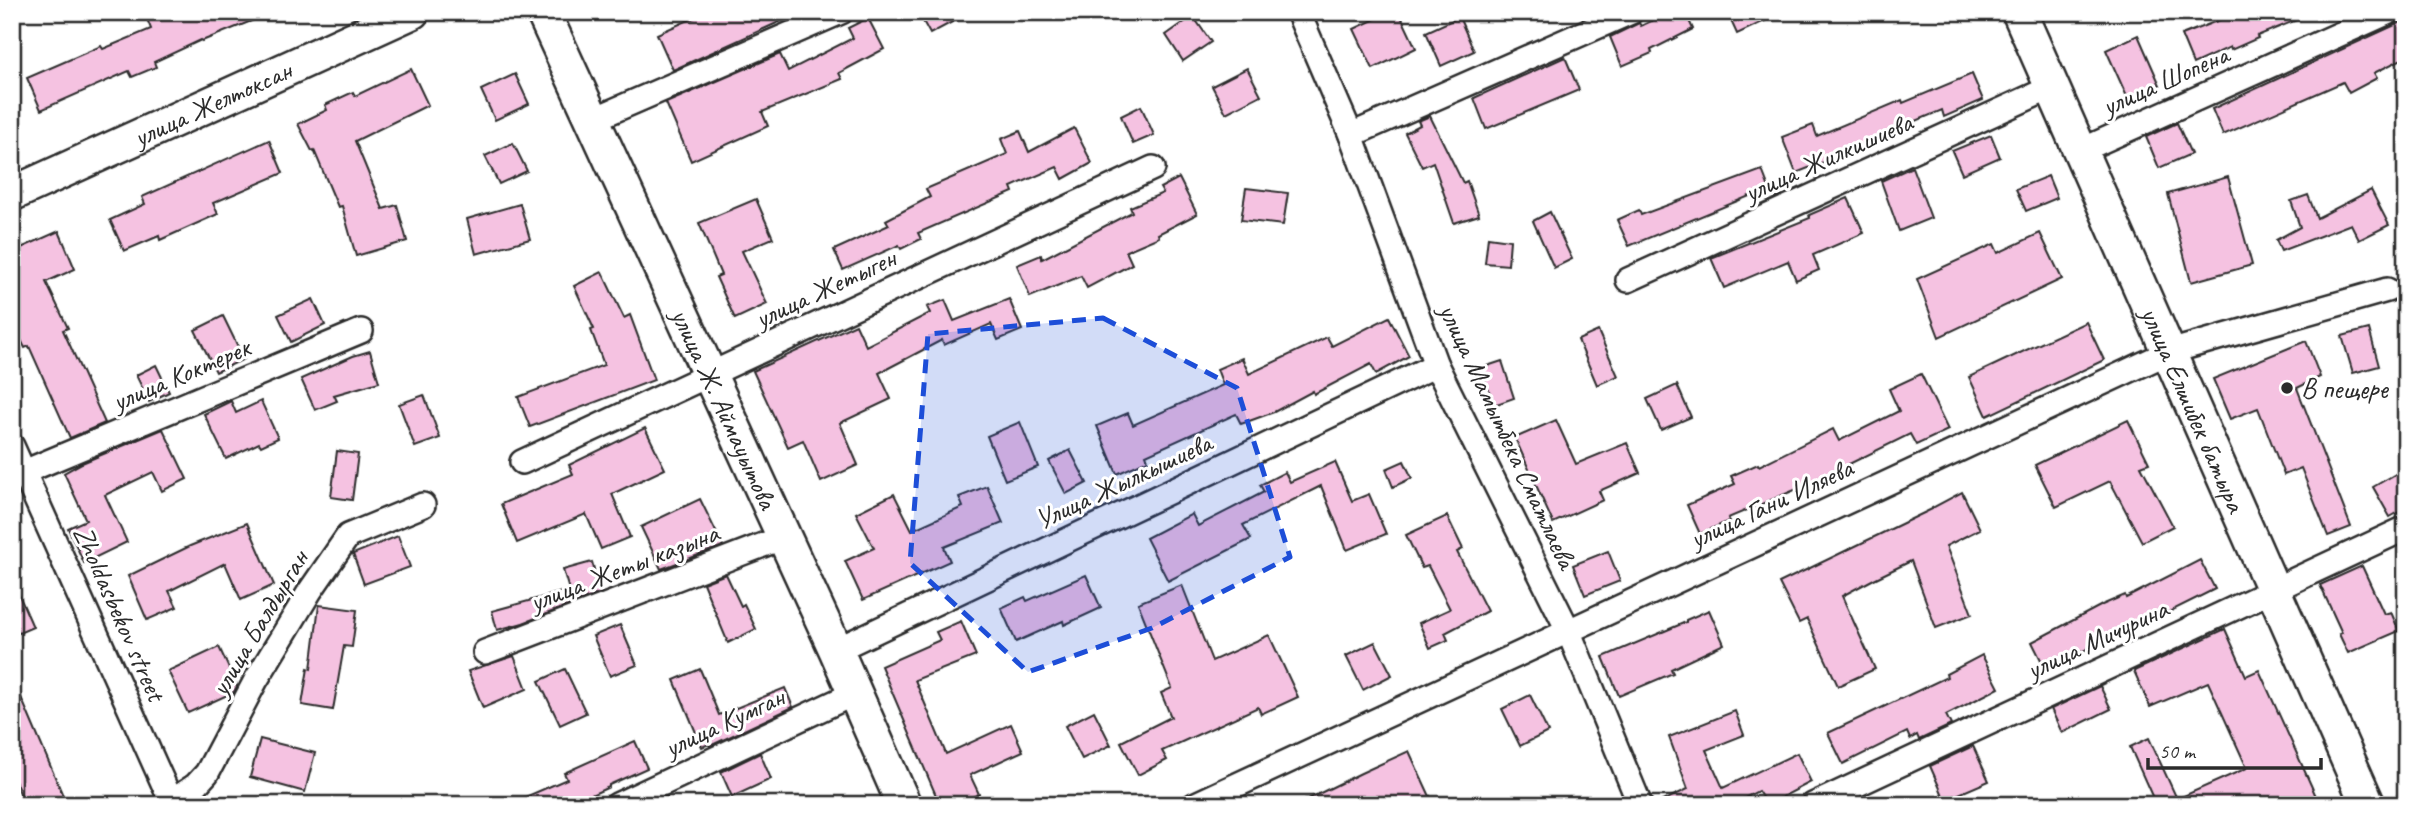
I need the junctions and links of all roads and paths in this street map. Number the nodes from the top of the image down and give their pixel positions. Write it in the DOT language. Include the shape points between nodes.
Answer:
graph roads {
  1 [pos="412,12"];
  2 [pos="543,12"];
  3 [pos="841,12"];
  4 [pos="1298,12"];
  5 [pos="1631,12"];
  6 [pos="2019,12"];
  7 [pos="2389,12"];
  8 [pos="2052,87"];
  9 [pos="592,120"];
  10 [pos="1351,135"];
  11 [pos="2080,151"];
  12 [pos="1153,169"];
  13 [pos="12,194"];
  14 [pos="1628,280"];
  15 [pos="2387,290"];
  16 [pos="361,331"];
  17 [pos="2169,352"];
  18 [pos="1436,366"];
  19 [pos="709,375"];
  20 [pos="12,446"];
  21 [pos="522,462"];
  22 [pos="24,472"];
  23 [pos="423,505"];
  24 [pos="2406,528"];
  25 [pos="783,537"];
  26 [pos="2273,590"];
  27 [pos="1568,630"];
  28 [pos="836,650"];
  29 [pos="485,652"];
  30 [pos="855,693"];
  31 [pos="172,803"];
  32 [pos="617,805"];
  33 [pos="904,805"];
  34 [pos="1194,805"];
  35 [pos="1640,805"];
  36 [pos="1812,805"];
  37 [pos="2368,805"];
  1 -- 13 [label="street, улица Желтоксан"];
  2 -- 9 [label="street, улица Ж. Аймауытова"];
  3 -- 9 [label="street"];
  4 -- 10 [label="street, улица Мамытбека Сматлаева"];
  5 -- 10 [label="street"];
  6 -- 8 [label="street, улица Елшибек батыра"];
  7 -- 11 [label="street, улица Шопена"];
  8 -- 11 [label="street, улица Елшибек батыра"];
  8 -- 14 [label="street, улица Жилкишиева"];
  9 -- 19 [label="street, улица Ж. Аймауытова"];
  10 -- 18 [label="street, улица Мамытбека Сматлаева"];
  11 -- 17 [label="street, улица Елшибек батыра"];
  12 -- 19 [label="street, улица Жетыген"];
  15 -- 17 [label="street, улица Гани Иляева"];
  16 -- 22 [label="street, улица Коктерек"];
  17 -- 26 [label="street, улица Елшибек батыра"];
  17 -- 27 [label="street, улица Гани Иляева"];
  18 -- 27 [label="street, улица Мамытбека Сматлаева"];
  18 -- 28 [label="street, Улица Жылкышиева"];
  19 -- 21 [label="street, улица Жетыген"];
  19 -- 25 [label="street, улица Ж. Аймауытова"];
  20 -- 22 [label="street, Zholdasbekov street"];
  22 -- 31 [label="street, Zholdasbekov street"];
  23 -- 31 [label="street, улица Балдырган" via="348,536 256,680 207,773"];
  24 -- 26 [label="street, улица Мичурина"];
  25 -- 28 [label="street, улица Ж. Аймауытова"];
  25 -- 29 [label="street, улица Жеты казына"];
  26 -- 36 [label="street, улица Мичурина"];
  26 -- 37 [label="street, улица Елшибек батыра"];
  27 -- 34 [label="street, улица Гани Иляева"];
  27 -- 35 [label="street, улица Мамытбека Сматлаева"];
  28 -- 30 [label="street, улица Ж. Аймауытова"];
  30 -- 32 [label="street, улица Кумган"];
  30 -- 33 [label="street, улица Ж. Аймауытова"];
}
